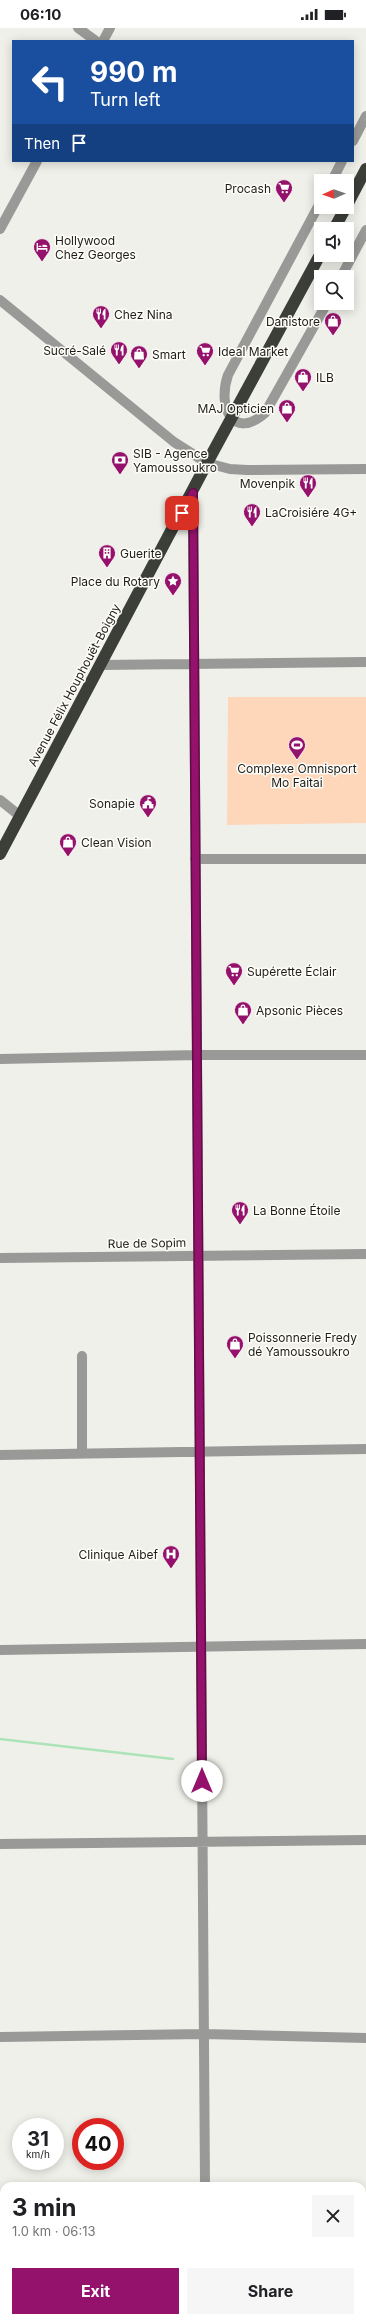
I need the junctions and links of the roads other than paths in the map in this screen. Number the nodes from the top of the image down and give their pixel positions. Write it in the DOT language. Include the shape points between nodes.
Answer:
graph roads {
  1 [pos="78,28"];
  2 [pos="110,28"];
  3 [pos="95,40"];
  4 [pos="104,40"];
  5 [pos="366,116"];
  6 [pos="354,139"];
  7 [pos="36,162"];
  8 [pos="342,162"];
  9 [pos="366,169"];
  10 [pos="336,174"];
  11 [pos="354,191"];
  12 [pos="314,214"];
  13 [pos="0,229"];
  14 [pos="366,230"];
  15 [pos="316,262"];
  16 [pos="345,270"];
  17 [pos="0,300"];
  18 [pos="323,310"];
  19 [pos="232,419"];
  20 [pos="207,462"];
  21 [pos="366,469"];
  22 [pos="193,493"];
  23 [pos="194,662"];
  24 [pos="366,662"];
  25 [pos="102,665"];
  26 [pos="0,800"];
  27 [pos="20,816"];
  28 [pos="0,854"];
  29 [pos="366,859"];
  30 [pos="195,860"];
  31 [pos="197,1055"];
  32 [pos="366,1055"];
  33 [pos="0,1059"];
  34 [pos="366,1254"];
  35 [pos="198,1256"];
  36 [pos="0,1258"];
  37 [pos="82,1356"];
  38 [pos="366,1449"];
  39 [pos="200,1452"];
  40 [pos="82,1453"];
  41 [pos="0,1455"];
  42 [pos="366,1644"];
  43 [pos="201,1647"];
  44 [pos="0,1650"];
  45 [pos="202,1840"];
  46 [pos="366,1840"];
  47 [pos="0,1844"];
  48 [pos="204,2034"];
  49 [pos="0,2037"];
  50 [pos="366,2038"];
  51 [pos="205,2182"];
  1 -- 3 [label="street"];
  2 -- 4 [label="street"];
  5 -- 6 [label="street"];
  7 -- 13 [label="street"];
  8 -- 10 [label="street"];
  9 -- 11 [label="highway"];
  12 -- 19 [label="street" via="228,376 223,399 227,414"];
  14 -- 16 [label="street"];
  15 -- 19 [label="highway, Avenue Félix Houphouët-Boigny"];
  17 -- 20 [label="street" via="168,437"];
  18 -- 19 [label="street" via="265,413 253,421 240,422"];
  19 -- 20 [label="highway, Avenue Félix Houphouët-Boigny"];
  20 -- 21 [label="street" via="230,469 247,470"];
  20 -- 22 [label="highway, Avenue Félix Houphouët-Boigny"];
  22 -- 23 [label="street"];
  22 -- 25 [label="highway, Avenue Félix Houphouët-Boigny"];
  23 -- 24 [label="street"];
  23 -- 25 [label="street"];
  23 -- 30 [label="street"];
  25 -- 27 [label="highway, Avenue Félix Houphouët-Boigny"];
  26 -- 27 [label="street"];
  27 -- 28 [label="highway, Avenue Félix Houphouët-Boigny"];
  29 -- 30 [label="street"];
  30 -- 31 [label="street"];
  31 -- 32 [label="street"];
  31 -- 33 [label="street"];
  31 -- 35 [label="street"];
  34 -- 35 [label="street, Rue de Sopim"];
  35 -- 36 [label="street, Rue de Sopim"];
  35 -- 39 [label="street"];
  37 -- 40 [label="street"];
  38 -- 39 [label="street"];
  39 -- 40 [label="street"];
  39 -- 43 [label="street"];
  40 -- 41 [label="street"];
  42 -- 43 [label="street"];
  43 -- 44 [label="street"];
  43 -- 45 [label="street"];
  45 -- 46 [label="street"];
  45 -- 47 [label="street"];
  45 -- 48 [label="street"];
  48 -- 49 [label="street"];
  48 -- 50 [label="street"];
  48 -- 51 [label="street"];
}
